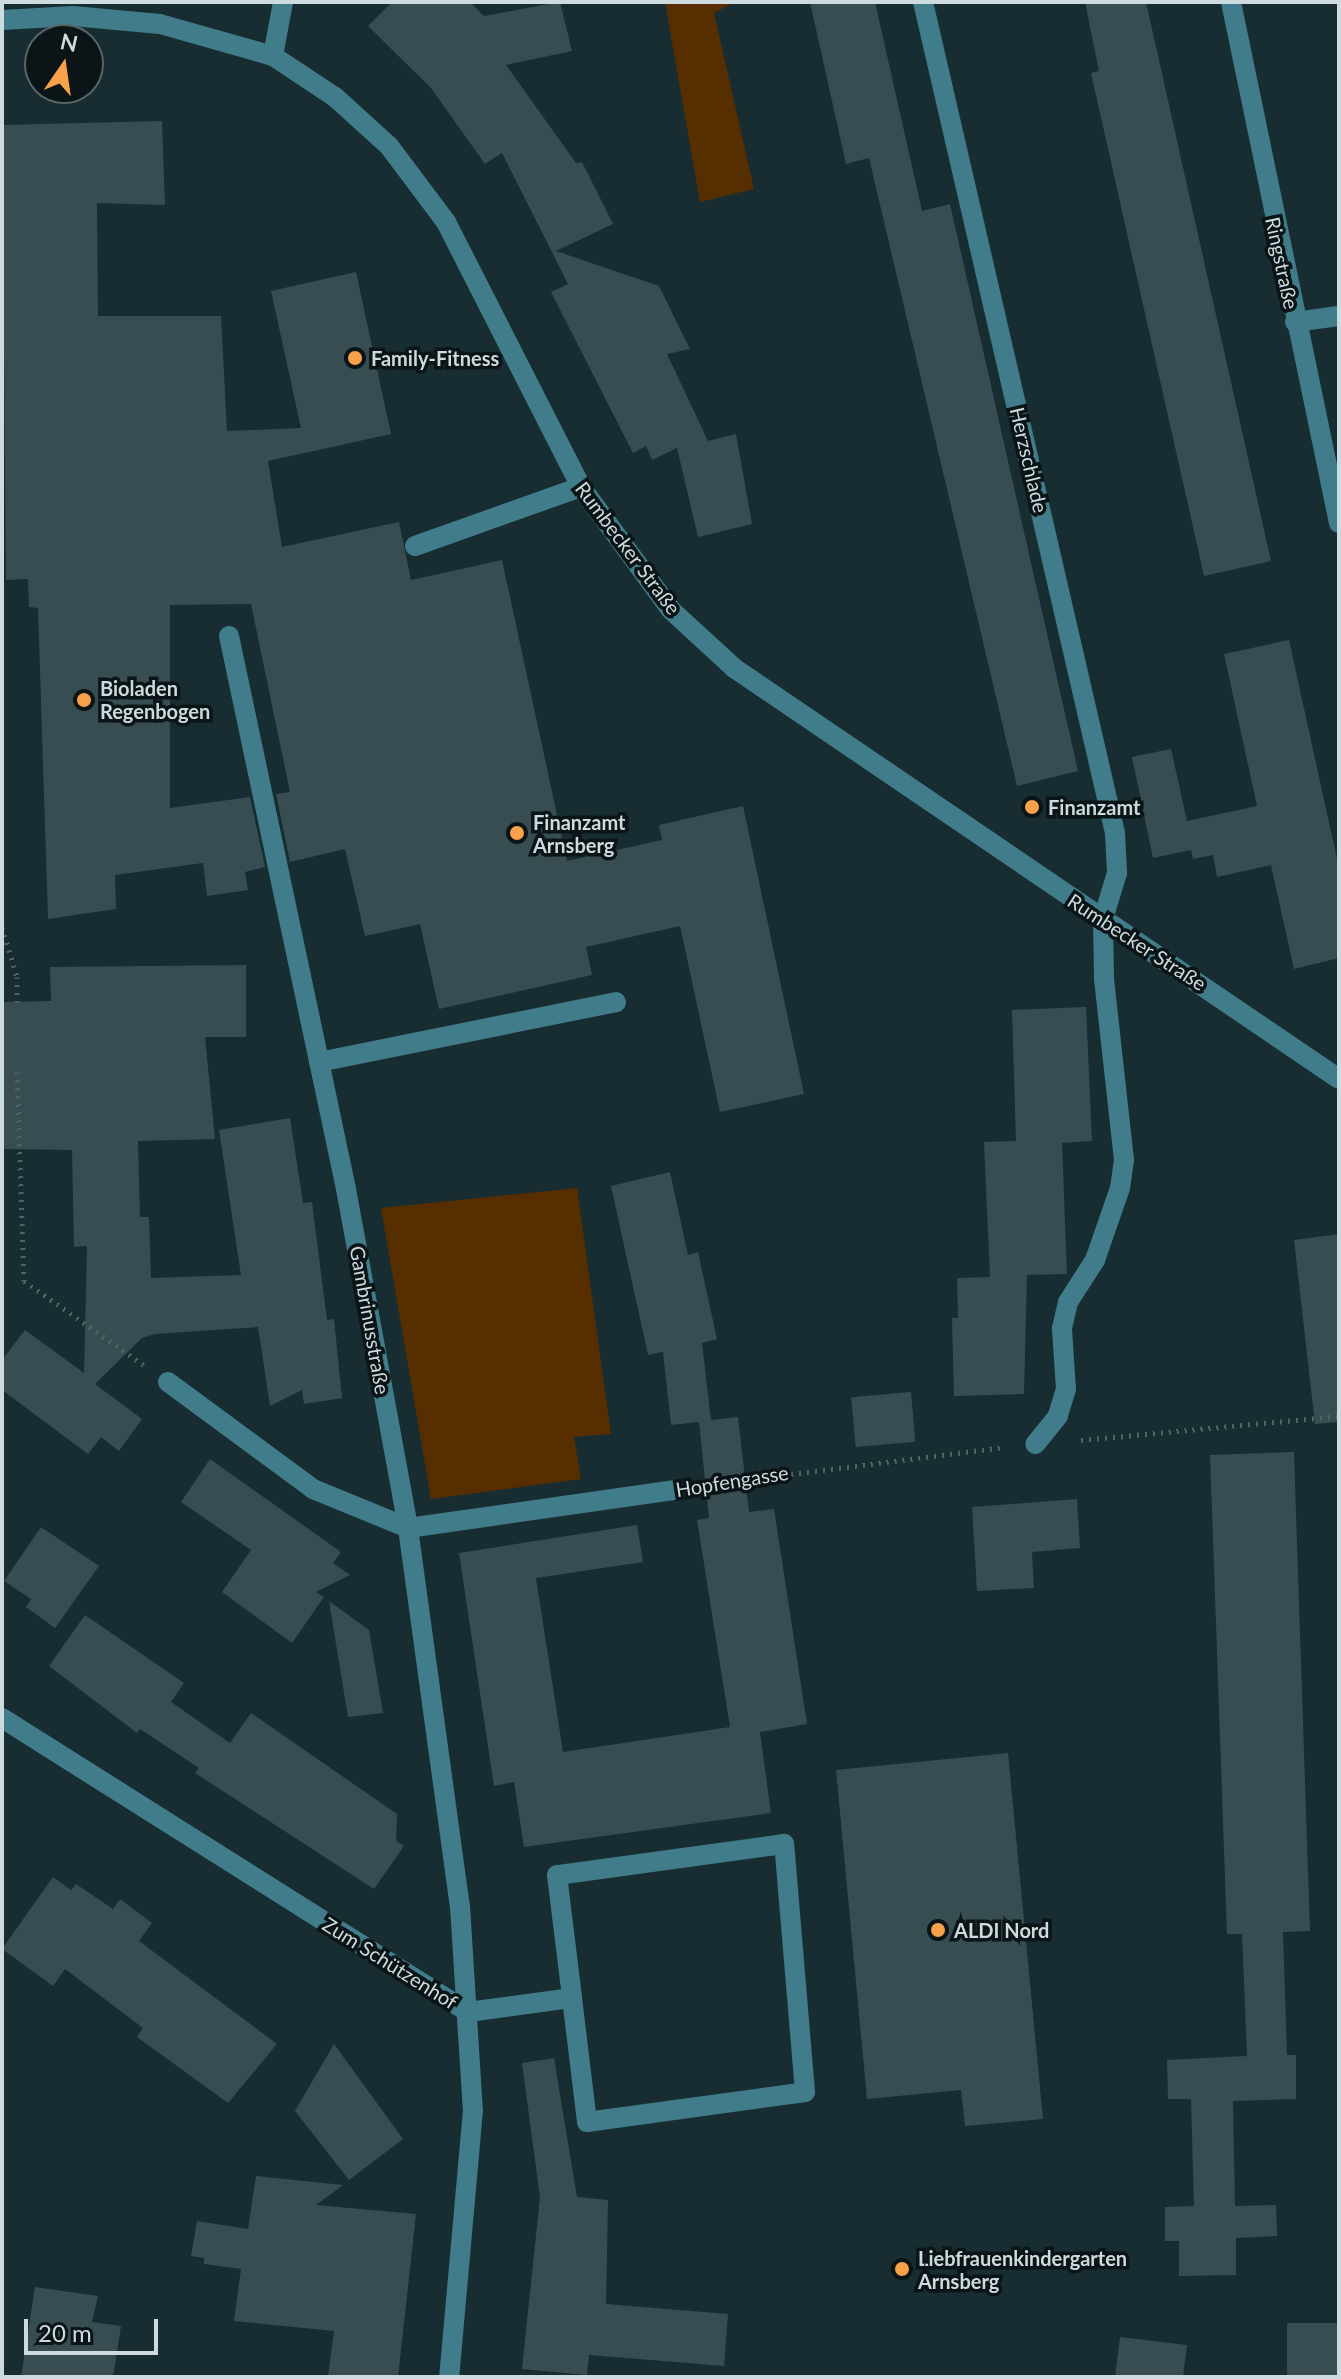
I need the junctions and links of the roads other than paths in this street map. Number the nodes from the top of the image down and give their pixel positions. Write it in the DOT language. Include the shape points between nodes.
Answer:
graph roads {
  1 [pos="283,2"];
  2 [pos="923,2"];
  3 [pos="1231,2"];
  4 [pos="2,20"];
  5 [pos="273,56"];
  6 [pos="1339,316"];
  7 [pos="1295,322"];
  8 [pos="581,487"];
  9 [pos="1339,523"];
  10 [pos="415,546"];
  11 [pos="229,636"];
  12 [pos="1103,919"];
  13 [pos="616,1002"];
  14 [pos="319,1062"];
  15 [pos="1339,1079"];
  16 [pos="168,1382"];
  17 [pos="1035,1444"];
  18 [pos="675,1490"];
  19 [pos="408,1528"];
  20 [pos="2,1718"];
  21 [pos="572,1998"];
  22 [pos="468,2012"];
  23 [pos="449,2377"];
  1 -- 5 [label="street"];
  2 -- 12 [label="street, Herzschlade" via="1115,833 1117,873"];
  3 -- 7 [label="street, Ringstraße"];
  4 -- 5 [label="street, Rumbecker Straße" via="73,16 160,24"];
  5 -- 8 [label="street, Rumbecker Straße" via="335,97 389,146 446,222"];
  6 -- 7 [label="street"];
  7 -- 9 [label="street, Ringstraße"];
  8 -- 10 [label="street"];
  8 -- 12 [label="street, Rumbecker Straße" via="671,610 734,668"];
  11 -- 14 [label="street, Gambrinusstraße"];
  12 -- 15 [label="street, Rumbecker Straße"];
  12 -- 17 [label="street, Herzschlade" via="1104,979 1124,1160 1114,1217 1068,1302 1062,1329 1066,1389 1058,1416"];
  13 -- 14 [label="street"];
  14 -- 19 [label="street, Gambrinusstraße"];
  16 -- 19 [label="street" via="313,1489"];
  18 -- 19 [label="street, Hopfengasse"];
  19 -- 22 [label="street, Gambrinusstraße" via="460,1906"];
  20 -- 22 [label="street, Zum Schützenhof"];
  21 -- 21 [label="street" via="587,2122 805,2092 784,1844 557,1875"];
  21 -- 22 [label="street"];
  22 -- 23 [label="street, Zum Schützenhof" via="473,2110"];
}
